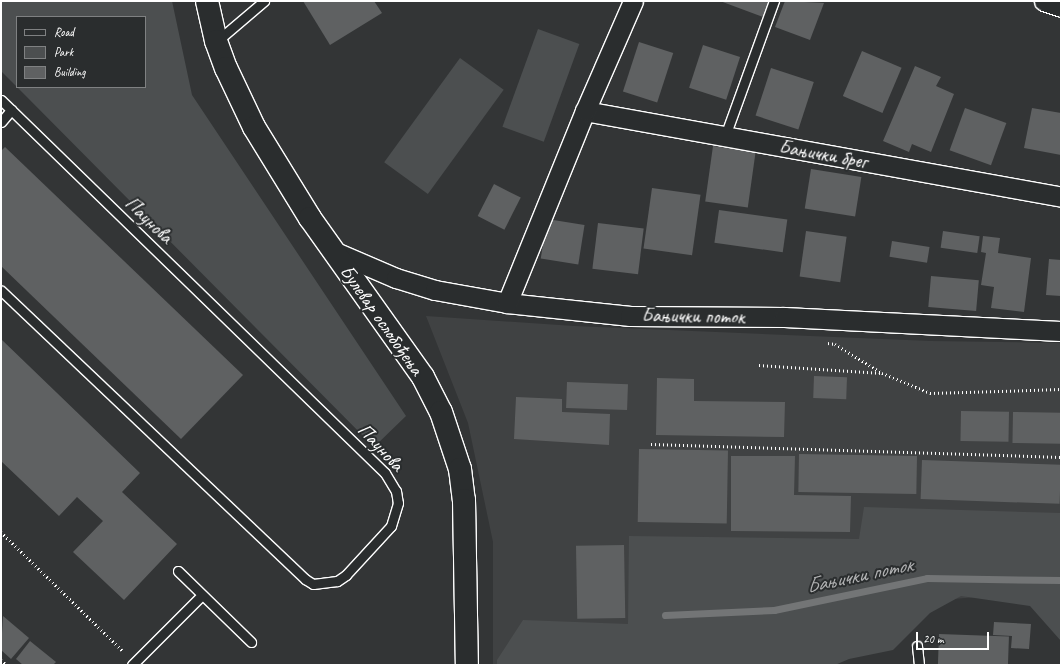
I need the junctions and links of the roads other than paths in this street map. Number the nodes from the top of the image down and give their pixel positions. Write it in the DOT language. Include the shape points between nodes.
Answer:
graph roads {
  1 [pos="207,1"];
  2 [pos="264,1"];
  3 [pos="633,1"];
  4 [pos="774,1"];
  5 [pos="1044,1"];
  6 [pos="1061,7"];
  7 [pos="216,41"];
  8 [pos="1,100"];
  9 [pos="11,110"];
  10 [pos="584,111"];
  11 [pos="1,122"];
  12 [pos="725,136"];
  13 [pos="1061,197"];
  14 [pos="333,252"];
  15 [pos="1,291"];
  16 [pos="507,303"];
  17 [pos="1061,331"];
  18 [pos="178,571"];
  19 [pos="202,595"];
  20 [pos="251,642"];
  21 [pos="917,646"];
  22 [pos="133,664"];
  23 [pos="467,665"];
  24 [pos="918,665"];
  1 -- 7 [label="main road, Булевар ослобођења"];
  2 -- 7 [label="lane"];
  3 -- 10 [label="street"];
  4 -- 12 [label="lane"];
  5 -- 6 [label="street"];
  7 -- 14 [label="main road, Булевар ослобођења" via="254,127 282,176"];
  8 -- 9 [label="lane, Паунова"];
  9 -- 11 [label="lane"];
  9 -- 15 [label="lane, Паунова" via="385,473 396,491 398,503 391,526 346,575 337,581 313,584 293,568"];
  10 -- 12 [label="street, Бањички брег"];
  10 -- 16 [label="street"];
  12 -- 13 [label="street, Бањички брег"];
  14 -- 16 [label="street, Бањички поток" via="396,278 435,290"];
  14 -- 23 [label="main road, Булевар ослобођења" via="423,377 453,443 464,500"];
  16 -- 17 [label="street, Бањички поток" via="630,316 784,317"];
  18 -- 19 [label="lane"];
  19 -- 20 [label="lane"];
  19 -- 22 [label="lane"];
  21 -- 24 [label="lane"];
}
